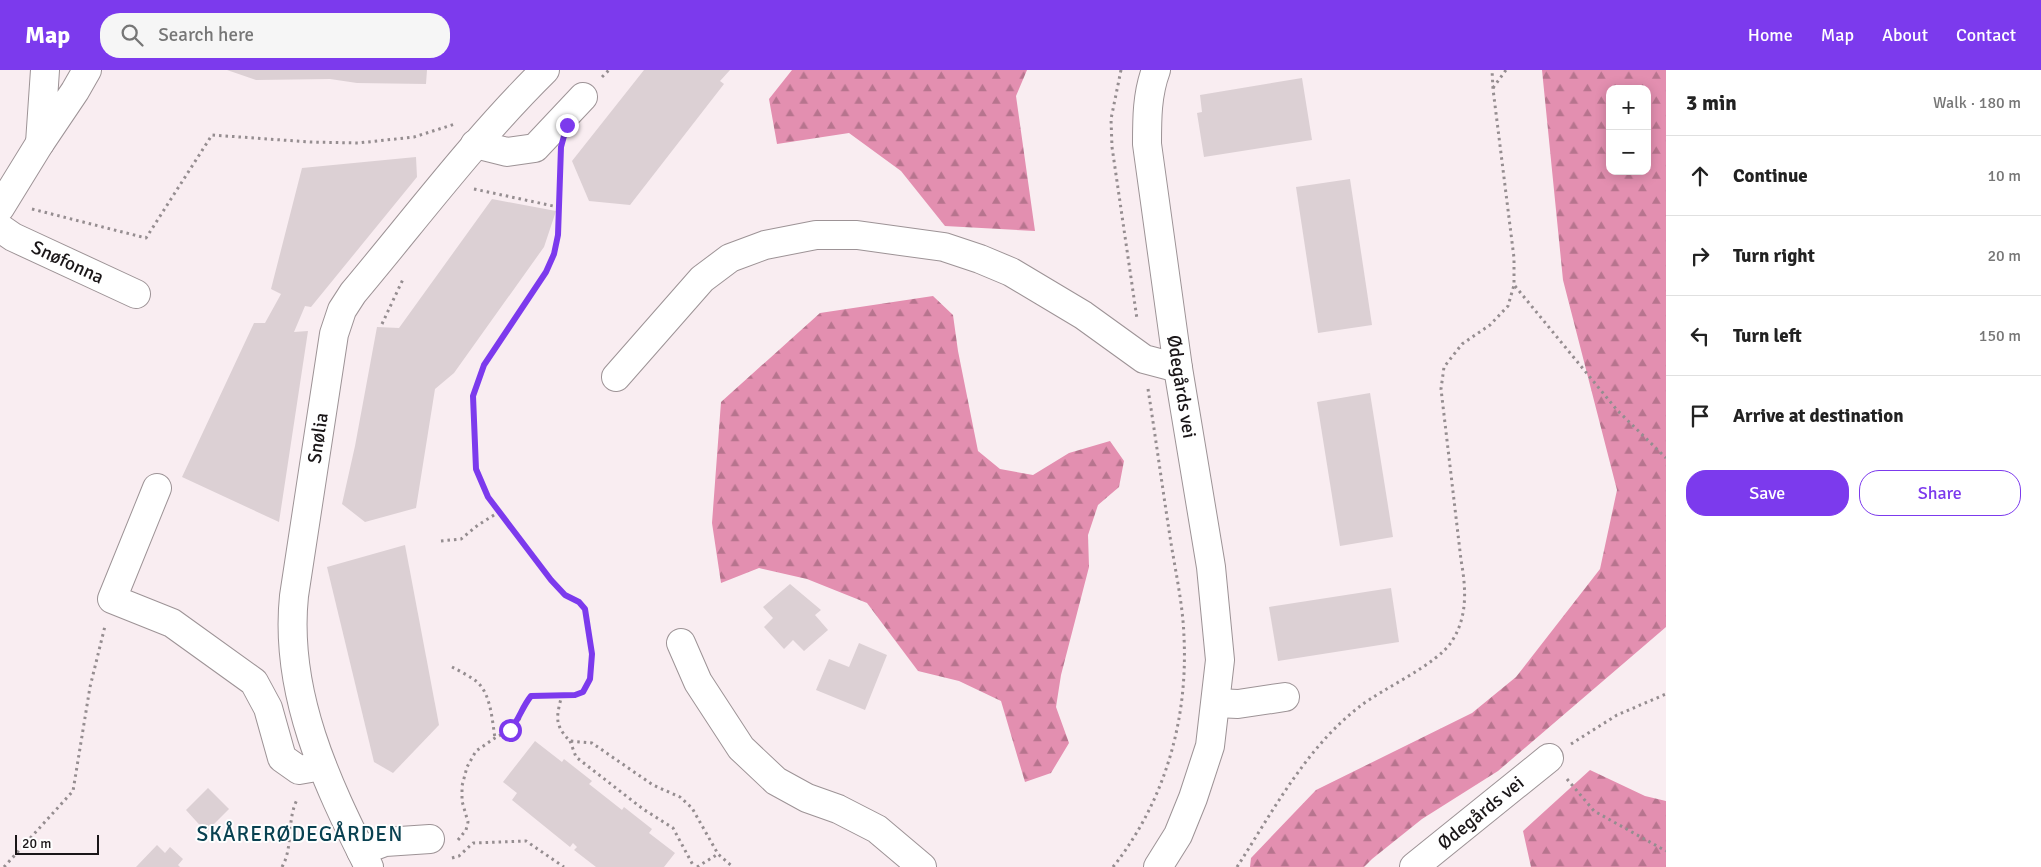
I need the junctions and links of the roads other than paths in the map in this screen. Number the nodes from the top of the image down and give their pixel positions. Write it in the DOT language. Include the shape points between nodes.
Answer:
graph roads {
  1 [pos="45,70"];
  2 [pos="87,70"];
  3 [pos="545,70"];
  4 [pos="1156,70"];
  5 [pos="583,96"];
  6 [pos="40,143"];
  7 [pos="475,144"];
  8 [pos="2,213"];
  9 [pos="136,294"];
  10 [pos="1178,368"];
  11 [pos="616,376"];
  12 [pos="157,488"];
  13 [pos="681,643"];
  14 [pos="1285,697"];
  15 [pos="1216,703"];
  16 [pos="1549,758"];
  17 [pos="322,766"];
  18 [pos="442,842"];
  19 [pos="365,859"];
  20 [pos="922,867"];
  21 [pos="1158,867"];
  22 [pos="1414,867"];
  1 -- 6 [label="street"];
  2 -- 6 [label="street"];
  3 -- 7 [label="street, Snølia"];
  4 -- 10 [label="street, Ødegårds vei" via="1147,114 1147,144"];
  5 -- 7 [label="street" via="535,148 507,152"];
  6 -- 8 [label="street"];
  7 -- 17 [label="street, Snølia" via="353,293 342,310 334,334 292,620 300,699"];
  8 -- 9 [label="street, Snøfonna" via="13,237"];
  10 -- 11 [label="street" via="1144,359 1083,315 1011,272 980,259 944,247 857,235 816,235 765,245 730,258 702,279"];
  10 -- 15 [label="street, Ødegårds vei" via="1216,615 1220,660"];
  12 -- 17 [label="street" via="112,599 172,623 254,682 268,708 282,758 300,770"];
  13 -- 20 [label="street" via="698,682 741,748 776,781 877,829"];
  14 -- 15 [label="street" via="1238,704"];
  15 -- 21 [label="street, Ødegårds vei" via="1210,746 1193,798 1178,835"];
  16 -- 22 [label="street, Ødegårds vei"];
  17 -- 19 [label="street, Snølia"];
  18 -- 19 [label="street" via="385,842"];
}
